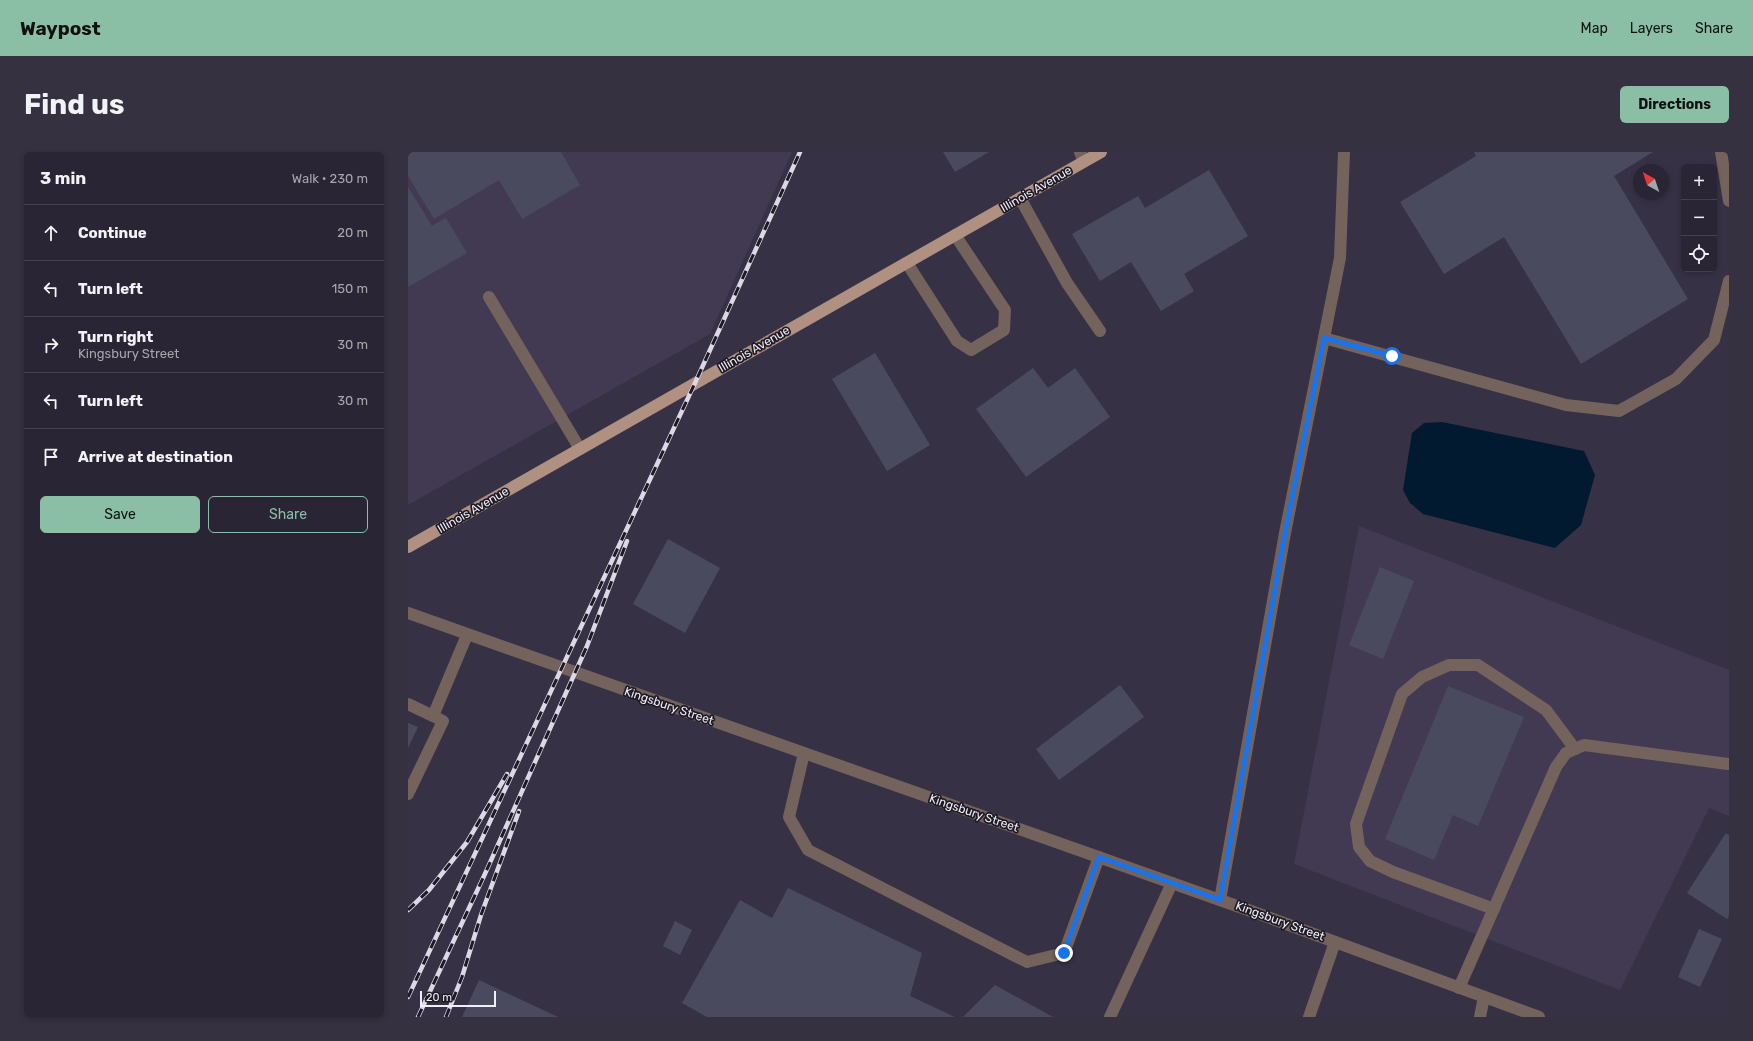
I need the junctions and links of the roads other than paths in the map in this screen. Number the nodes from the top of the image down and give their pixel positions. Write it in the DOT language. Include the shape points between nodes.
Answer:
graph roads {
  1 [pos="1101,152"];
  2 [pos="1344,152"];
  3 [pos="1721,152"];
  4 [pos="1082,157"];
  5 [pos="1020,198"];
  6 [pos="1729,202"];
  7 [pos="955,235"];
  8 [pos="907,263"];
  9 [pos="1729,281"];
  10 [pos="489,297"];
  11 [pos="1100,331"];
  12 [pos="1324,338"];
  13 [pos="580,449"];
  14 [pos="408,547"];
  15 [pos="408,613"];
  16 [pos="467,635"];
  17 [pos="408,704"];
  18 [pos="433,716"];
  19 [pos="1575,749"];
  20 [pos="804,753"];
  21 [pos="1728,764"];
  22 [pos="408,794"];
  23 [pos="1099,857"];
  24 [pos="1172,883"];
  25 [pos="1220,900"];
  26 [pos="1494,909"];
  27 [pos="1335,942"];
  28 [pos="1459,988"];
  29 [pos="1484,997"];
  30 [pos="1110,1017"];
  31 [pos="1309,1017"];
  32 [pos="1480,1017"];
  33 [pos="1539,1017"];
  1 -- 4 [label="main road, Illinois Avenue"];
  2 -- 12 [label="street" via="1340,258"];
  3 -- 6 [label="street"];
  4 -- 5 [label="main road, Illinois Avenue"];
  5 -- 7 [label="main road, Illinois Avenue"];
  5 -- 11 [label="street" via="1067,283"];
  7 -- 8 [label="main road, Illinois Avenue"];
  7 -- 8 [label="street" via="1005,310 1004,330 972,350 957,340"];
  8 -- 13 [label="main road, Illinois Avenue"];
  9 -- 12 [label="street" via="1714,340 1676,379 1619,411 1566,404"];
  10 -- 13 [label="street"];
  12 -- 25 [label="street" via="1285,533"];
  13 -- 14 [label="main road, Illinois Avenue"];
  15 -- 16 [label="street, Kingsbury Street"];
  16 -- 18 [label="street"];
  16 -- 20 [label="street, Kingsbury Street"];
  17 -- 18 [label="street"];
  18 -- 22 [label="street" via="443,721"];
  19 -- 21 [label="street" via="1584,745"];
  19 -- 26 [label="street" via="1566,753 1556,767"];
  19 -- 26 [label="street" via="1546,710 1478,665 1449,665 1422,677 1402,694 1356,824 1359,847 1370,861 1393,872"];
  20 -- 23 [label="street, Kingsbury Street"];
  20 -- 23 [label="street" via="789,817 808,850 1026,962 1064,953"];
  23 -- 24 [label="street, Kingsbury Street"];
  24 -- 25 [label="street, Kingsbury Street"];
  24 -- 30 [label="street"];
  25 -- 27 [label="street, Kingsbury Street"];
  26 -- 28 [label="street"];
  27 -- 28 [label="street, Kingsbury Street"];
  27 -- 31 [label="street"];
  28 -- 29 [label="street, Kingsbury Street"];
  29 -- 32 [label="street"];
  29 -- 33 [label="street, Kingsbury Street"];
}
